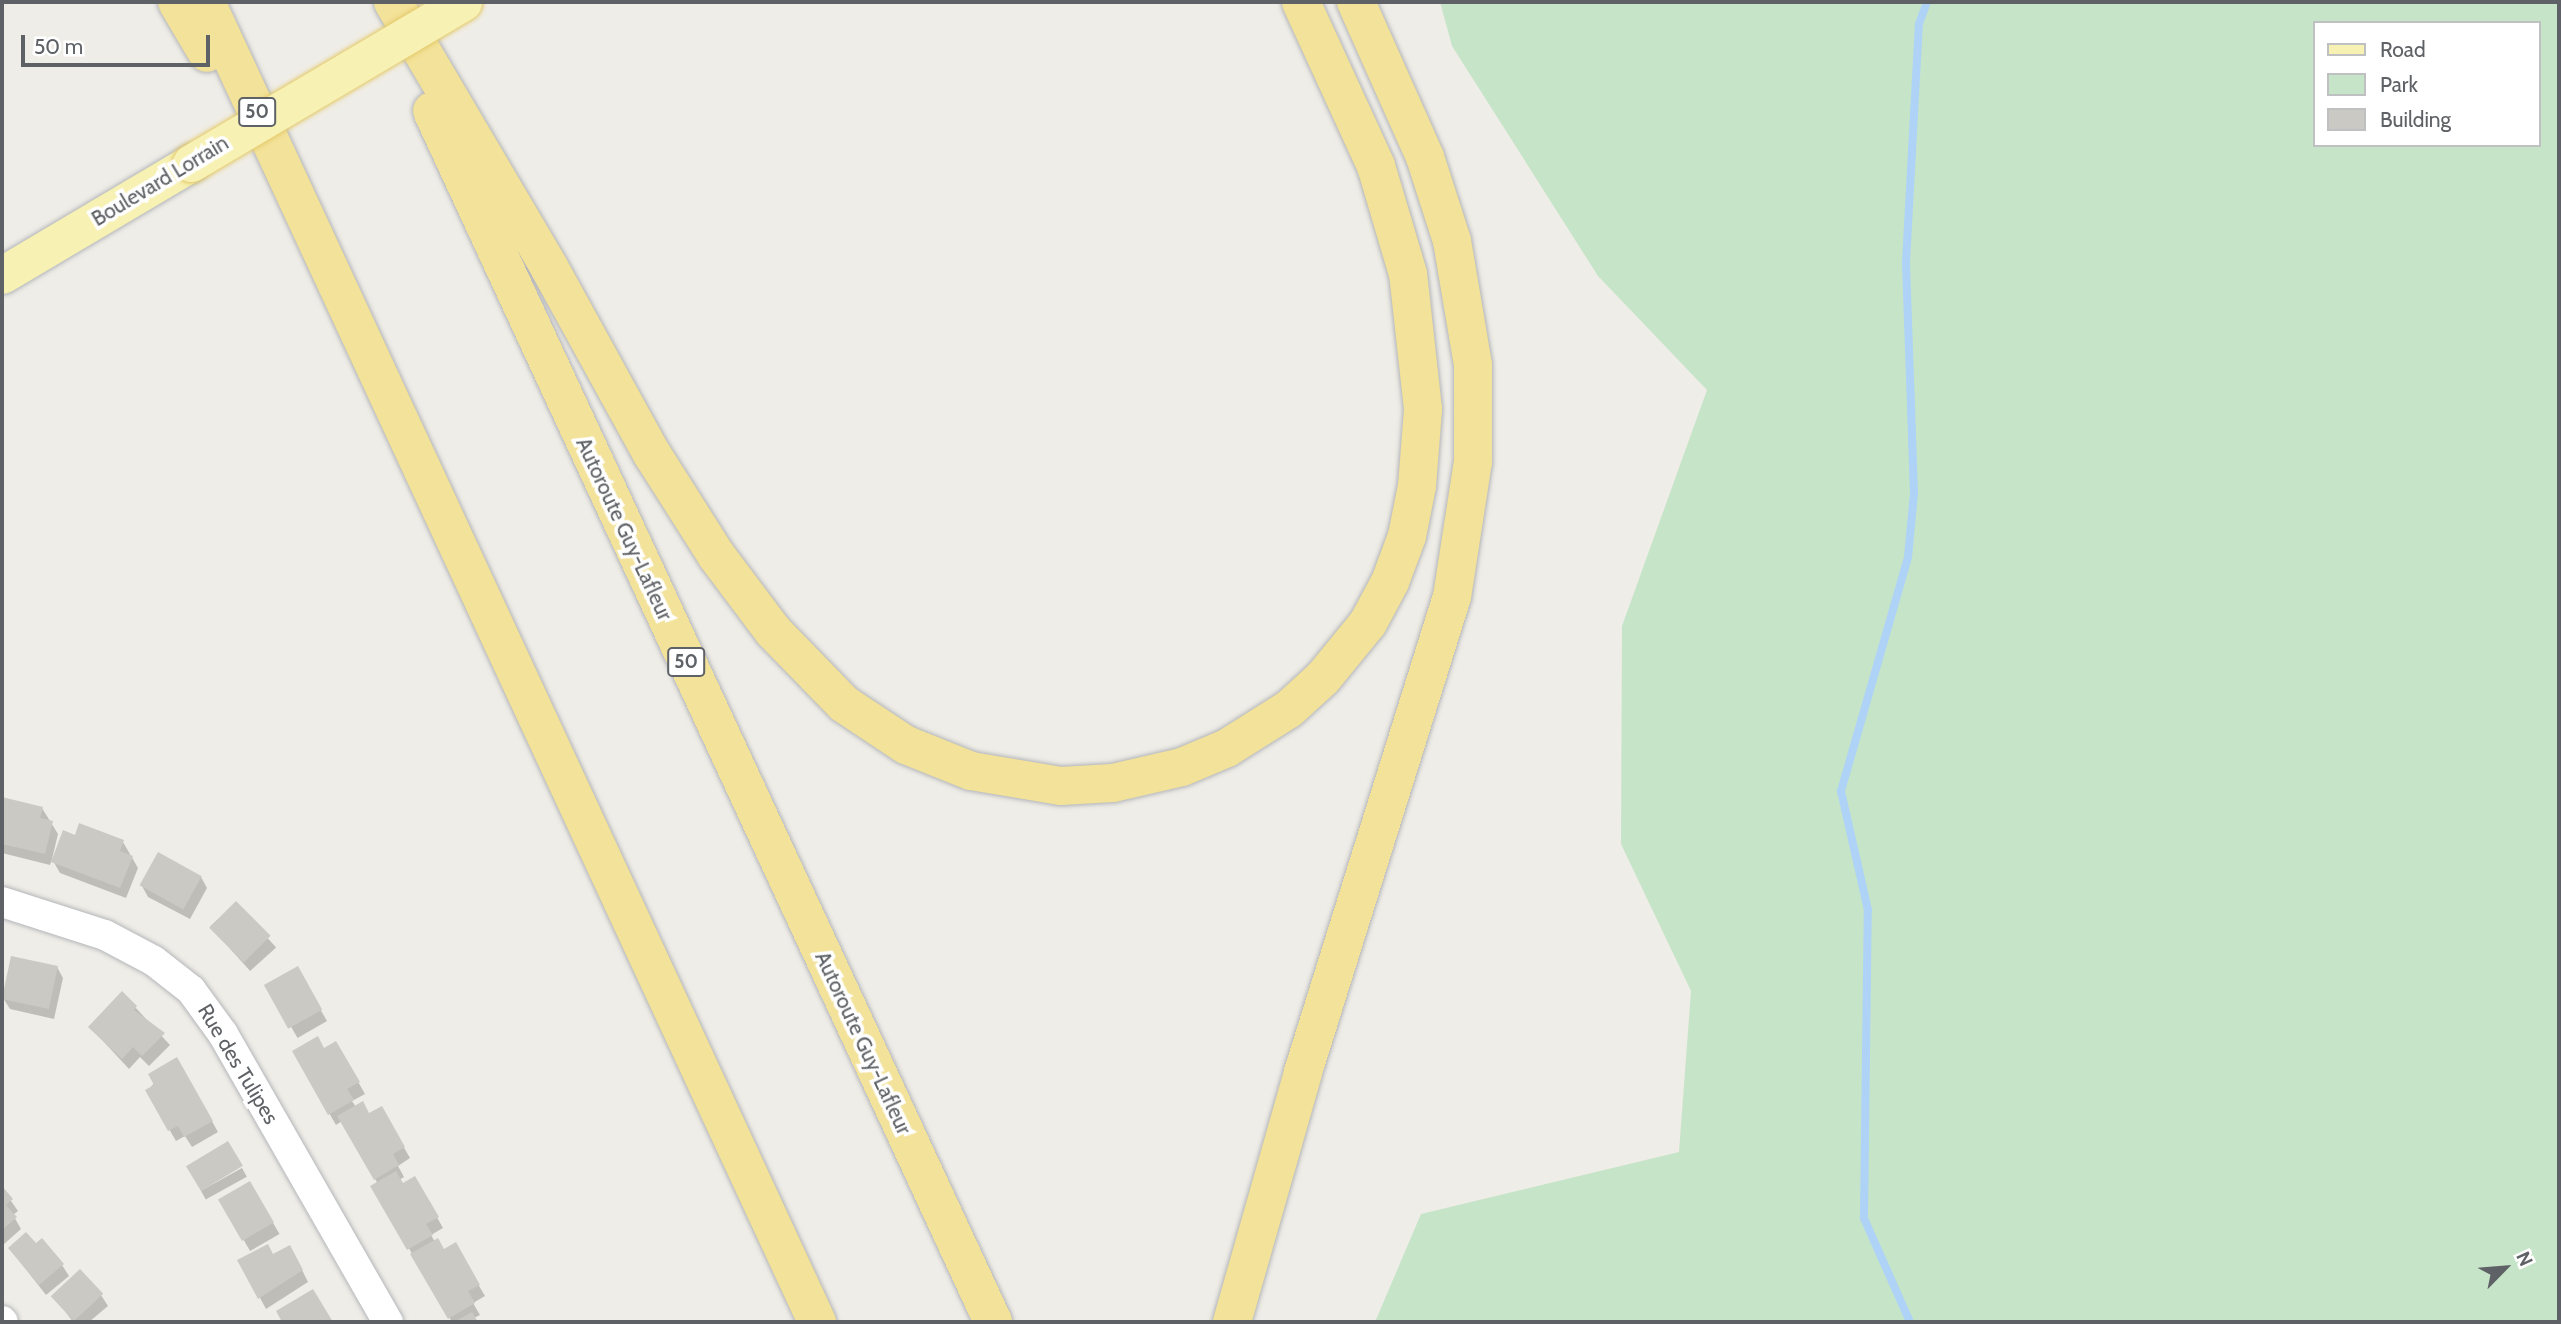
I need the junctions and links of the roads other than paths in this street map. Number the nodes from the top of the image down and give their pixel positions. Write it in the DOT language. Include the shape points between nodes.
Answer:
graph roads {
  1 [pos="177,2"];
  2 [pos="206,2"];
  3 [pos="381,2"];
  4 [pos="393,2"];
  5 [pos="463,2"];
  6 [pos="1301,2"];
  7 [pos="1356,2"];
  8 [pos="309,223"];
  9 [pos="2,275"];
  10 [pos="2,901"];
  11 [pos="388,1322"];
  12 [pos="817,1322"];
  13 [pos="993,1322"];
  14 [pos="1232,1322"];
  1 -- 8 [label="highway"];
  2 -- 8 [label="highway, 50"];
  3 -- 13 [label="highway, Autoroute Guy-Lafleur / 50"];
  4 -- 6 [label="highway" via="549,267 652,454 716,555 791,651 863,719 928,756 992,776 1074,786 1137,779 1182,767 1227,748 1289,709 1323,678 1368,623 1407,536 1418,486 1423,409 1408,274 1376,166"];
  5 -- 9 [label="main road, Boulevard Lorrain, bridge"];
  7 -- 14 [label="highway" via="1421,146 1450,232 1471,354 1473,462 1452,597 1303,1072"];
  8 -- 12 [label="highway, 50"];
  10 -- 11 [label="street, Rue des Tulipes" via="105,934 154,961 191,990 223,1034"];
}
